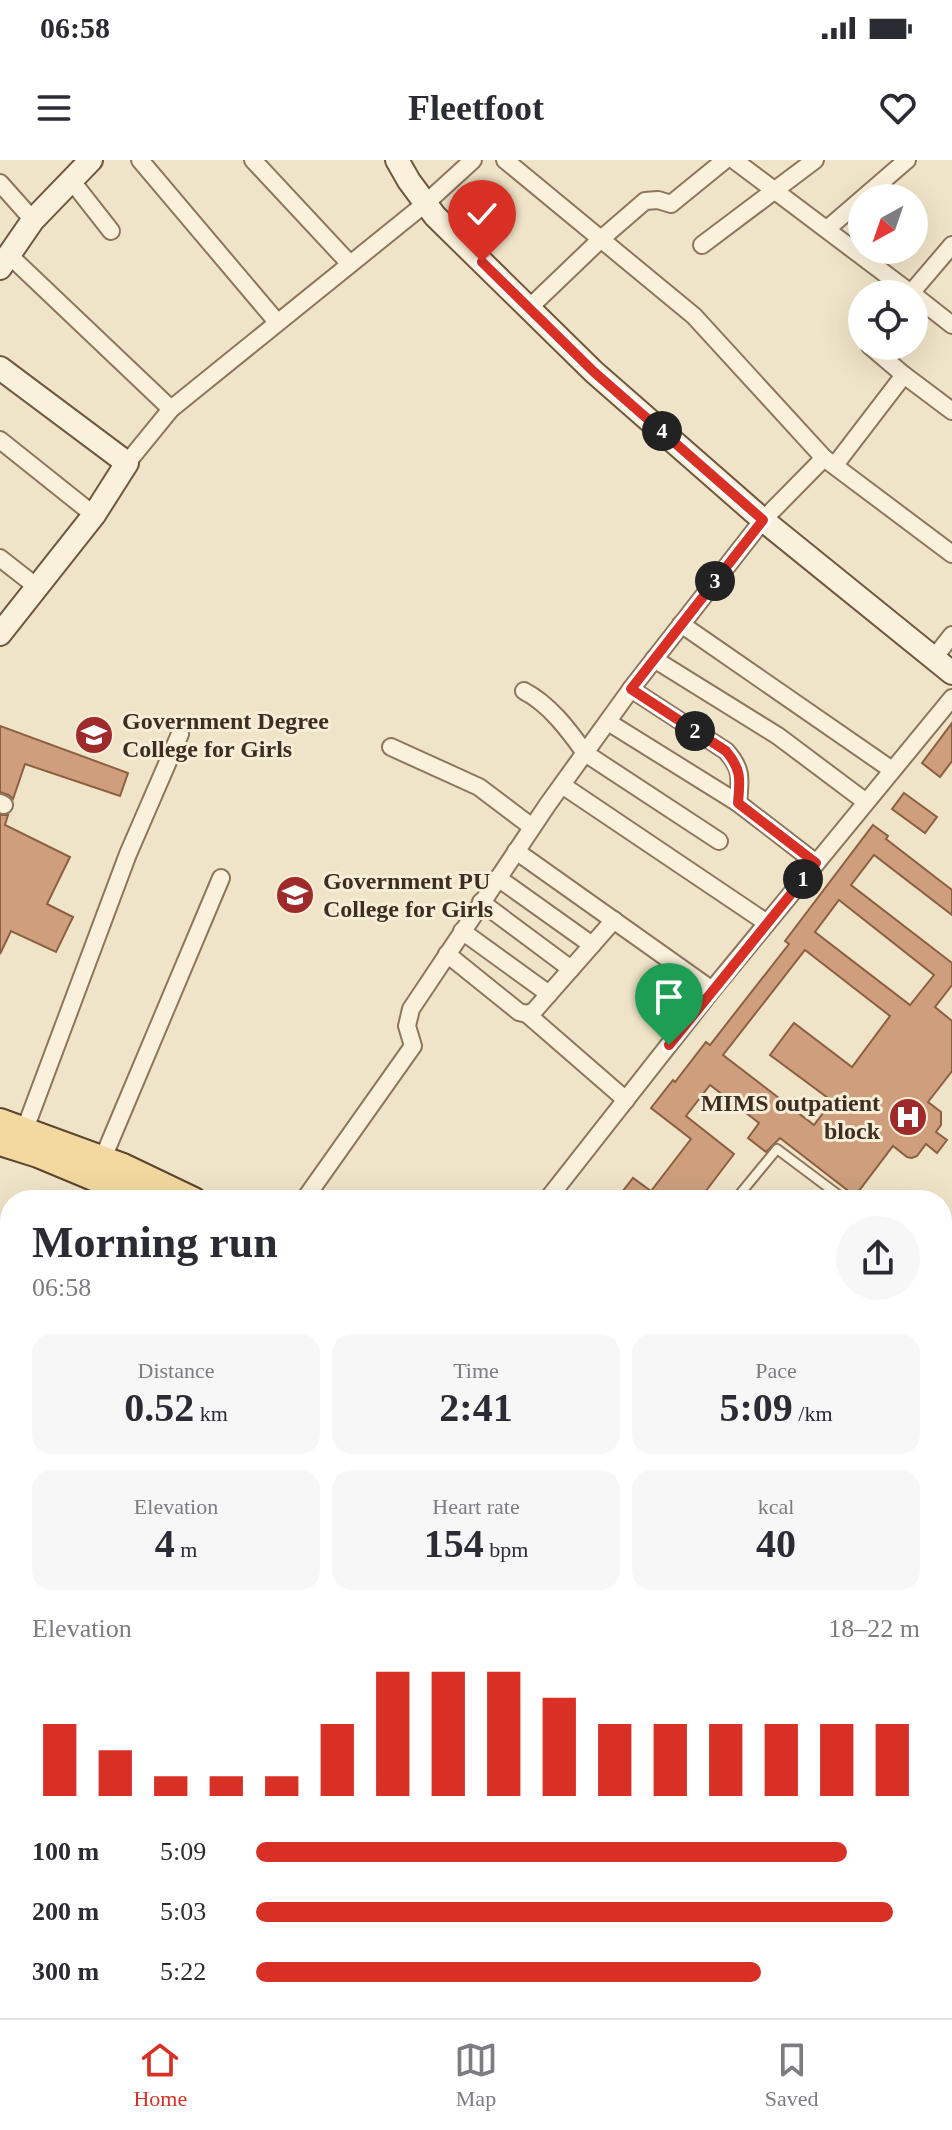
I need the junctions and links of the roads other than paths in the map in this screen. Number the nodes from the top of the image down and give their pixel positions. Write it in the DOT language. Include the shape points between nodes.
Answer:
graph roads {
  1 [pos="140,160"];
  2 [pos="253,160"];
  3 [pos="397,160"];
  4 [pos="473,160"];
  5 [pos="505,160"];
  6 [pos="725,160"];
  7 [pos="734,160"];
  8 [pos="815,160"];
  9 [pos="907,160"];
  10 [pos="82,166"];
  11 [pos="0,183"];
  12 [pos="775,191"];
  13 [pos="426,203"];
  14 [pos="33,220"];
  15 [pos="827,229"];
  16 [pos="111,231"];
  17 [pos="601,239"];
  18 [pos="702,245"];
  19 [pos="952,245"];
  20 [pos="4,262"];
  21 [pos="350,264"];
  22 [pos="894,280"];
  23 [pos="924,280"];
  24 [pos="928,306"];
  25 [pos="529,308"];
  26 [pos="277,322"];
  27 [pos="952,325"];
  28 [pos="886,360"];
  29 [pos="1,372"];
  30 [pos="904,375"];
  31 [pos="171,409"];
  32 [pos="952,411"];
  33 [pos="0,440"];
  34 [pos="830,462"];
  35 [pos="127,463"];
  36 [pos="94,515"];
  37 [pos="763,520"];
  38 [pos="952,554"];
  39 [pos="0,558"];
  40 [pos="37,587"];
  41 [pos="681,624"];
  42 [pos="0,634"];
  43 [pos="952,635"];
  44 [pos="934,658"];
  45 [pos="654,659"];
  46 [pos="952,673"];
  47 [pos="631,689"];
  48 [pos="524,691"];
  49 [pos="952,698"];
  50 [pos="608,722"];
  51 [pos="180,734"];
  52 [pos="391,747"];
  53 [pos="585,753"];
  54 [pos="892,770"];
  55 [pos="562,785"];
  56 [pos="866,802"];
  57 [pos="738,803"];
  58 [pos="532,827"];
  59 [pos="719,841"];
  60 [pos="516,851"];
  61 [pos="816,863"];
  62 [pos="221,878"];
  63 [pos="498,878"];
  64 [pos="481,902"];
  65 [pos="614,920"];
  66 [pos="767,923"];
  67 [pos="462,931"];
  68 [pos="592,945"];
  69 [pos="447,954"];
  70 [pos="571,969"];
  71 [pos="712,990"];
  72 [pos="549,994"];
  73 [pos="527,1014"];
  74 [pos="626,1100"];
  75 [pos="0,1121"];
  76 [pos="25,1129"];
  77 [pos="0,1143"];
  78 [pos="103,1158"];
  79 [pos="122,1190"];
  80 [pos="176,1190"];
  81 [pos="311,1190"];
  82 [pos="555,1190"];
  83 [pos="743,1190"];
  84 [pos="832,1190"];
  1 -- 26 [label="street"];
  2 -- 21 [label="street"];
  3 -- 13 [label="street"];
  4 -- 13 [label="street"];
  5 -- 17 [label="street"];
  6 -- 17 [label="street" via="671,204 645,201"];
  7 -- 12 [label="street"];
  8 -- 12 [label="street"];
  9 -- 15 [label="street"];
  10 -- 14 [label="street"];
  10 -- 16 [label="street"];
  11 -- 14 [label="street"];
  12 -- 15 [label="street"];
  12 -- 18 [label="street"];
  13 -- 21 [label="street"];
  13 -- 25 [label="street"];
  14 -- 20 [label="street"];
  15 -- 22 [label="street"];
  17 -- 25 [label="street"];
  17 -- 34 [label="street" via="694,316"];
  19 -- 23 [label="street"];
  20 -- 31 [label="street"];
  21 -- 26 [label="street"];
  24 -- 27 [label="street"];
  25 -- 37 [label="street"];
  26 -- 31 [label="street"];
  28 -- 30 [label="street"];
  29 -- 35 [label="street"];
  30 -- 32 [label="street"];
  30 -- 34 [label="street"];
  31 -- 35 [label="street"];
  33 -- 36 [label="street"];
  34 -- 37 [label="street"];
  34 -- 38 [label="street"];
  35 -- 36 [label="street"];
  36 -- 40 [label="street"];
  37 -- 41 [label="street"];
  37 -- 44 [label="street"];
  39 -- 40 [label="street"];
  40 -- 42 [label="street"];
  41 -- 45 [label="street"];
  41 -- 54 [label="street"];
  43 -- 44 [label="street"];
  44 -- 46 [label="street"];
  45 -- 47 [label="street"];
  45 -- 56 [label="street" via="778,736"];
  47 -- 50 [label="street"];
  47 -- 57 [label="street" via="726,751 740,774"];
  48 -- 53 [label="street" via="537,698"];
  49 -- 54 [label="street"];
  50 -- 53 [label="street"];
  50 -- 57 [label="street"];
  51 -- 76 [label="street" via="128,854"];
  52 -- 58 [label="street" via="479,787"];
  53 -- 55 [label="street"];
  53 -- 59 [label="street"];
  54 -- 56 [label="street"];
  55 -- 58 [label="street"];
  55 -- 66 [label="street"];
  56 -- 61 [label="street"];
  57 -- 61 [label="street"];
  58 -- 60 [label="street"];
  60 -- 63 [label="street"];
  60 -- 65 [label="street"];
  61 -- 66 [label="street"];
  62 -- 78 [label="street"];
  63 -- 64 [label="street"];
  63 -- 68 [label="street"];
  64 -- 67 [label="street"];
  64 -- 70 [label="street"];
  65 -- 68 [label="street"];
  65 -- 71 [label="street"];
  66 -- 71 [label="street"];
  67 -- 69 [label="street"];
  67 -- 72 [label="street"];
  68 -- 70 [label="street"];
  69 -- 73 [label="street"];
  69 -- 81 [label="street" via="411,1009 407,1026 413,1046"];
  70 -- 72 [label="street"];
  71 -- 74 [label="street"];
  72 -- 73 [label="street"];
  73 -- 74 [label="street"];
  74 -- 82 [label="street"];
  75 -- 76 [label="main road"];
  76 -- 78 [label="main road"];
  77 -- 79 [label="main road"];
  78 -- 80 [label="main road"];
  83 -- 84 [label="lane" via="777,1149"];
}
